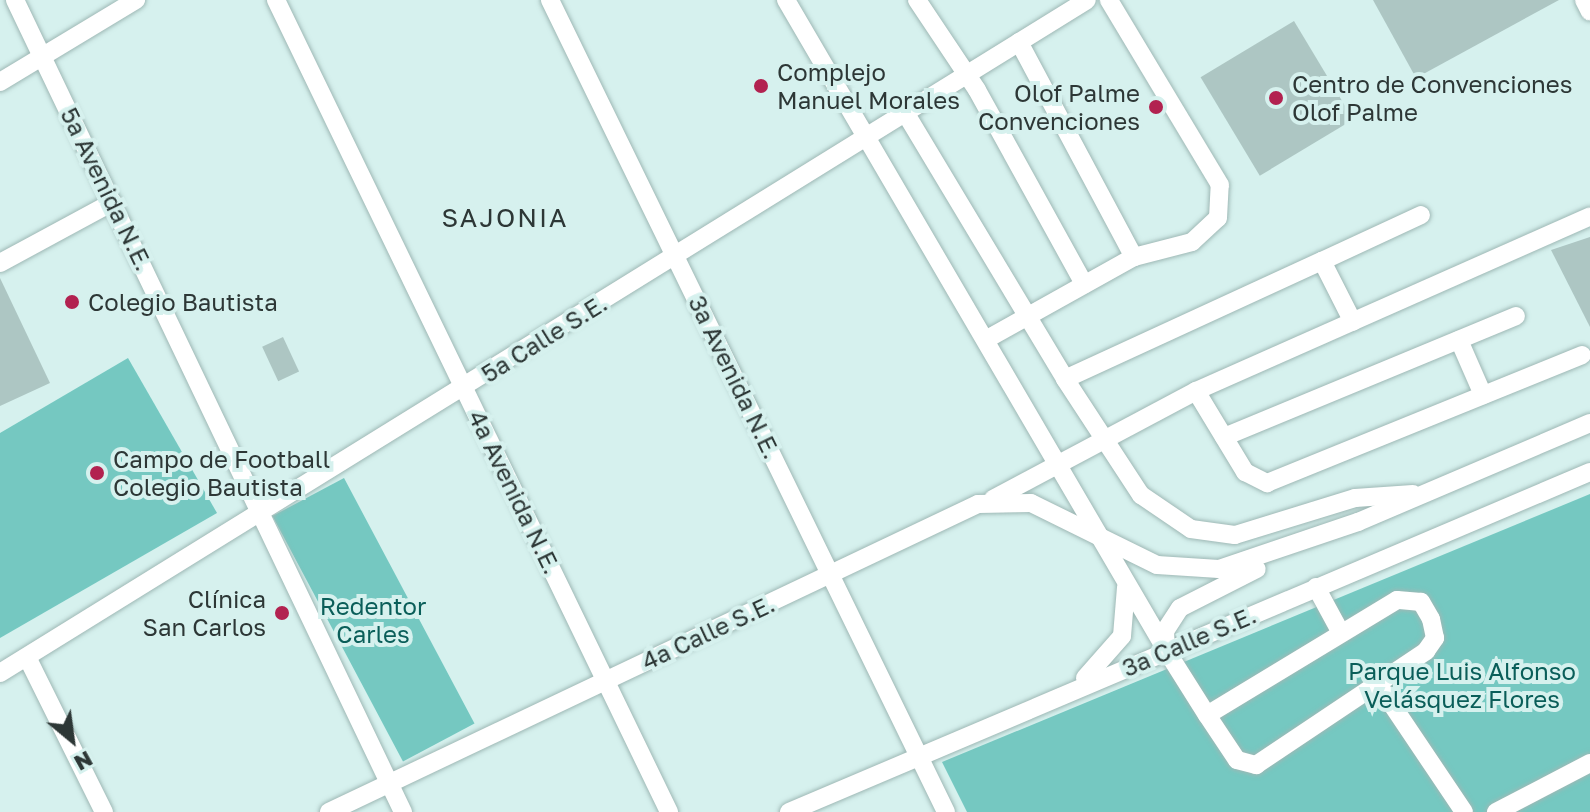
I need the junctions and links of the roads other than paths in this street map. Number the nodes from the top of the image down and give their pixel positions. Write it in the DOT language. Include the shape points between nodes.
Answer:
graph roads {
  1 [pos="15,0"];
  2 [pos="136,0"];
  3 [pos="276,0"];
  4 [pos="550,0"];
  5 [pos="786,0"];
  6 [pos="917,0"];
  7 [pos="1087,0"];
  8 [pos="1109,0"];
  9 [pos="1584,0"];
  10 [pos="1590,12"];
  11 [pos="1019,42"];
  12 [pos="43,56"];
  13 [pos="964,77"];
  14 [pos="0,82"];
  15 [pos="906,114"];
  16 [pos="867,141"];
  17 [pos="113,202"];
  18 [pos="1421,215"];
  19 [pos="1590,216"];
  20 [pos="676,256"];
  21 [pos="1134,257"];
  22 [pos="1322,261"];
  23 [pos="0,263"];
  24 [pos="1084,284"];
  25 [pos="1025,316"];
  26 [pos="1516,316"];
  27 [pos="1353,322"];
  28 [pos="987,339"];
  29 [pos="1459,340"];
  30 [pos="1582,355"];
  31 [pos="1065,379"];
  32 [pos="464,387"];
  33 [pos="1196,391"];
  34 [pos="1483,395"];
  35 [pos="1590,423"];
  36 [pos="1224,437"];
  37 [pos="1103,439"];
  38 [pos="1059,461"];
  39 [pos="1590,472"];
  40 [pos="1428,493"];
  41 [pos="987,502"];
  42 [pos="264,512"];
  43 [pos="1358,522"];
  44 [pos="1094,528"];
  45 [pos="829,574"];
  46 [pos="1126,583"];
  47 [pos="1316,587"];
  48 [pos="1341,633"];
  49 [pos="1166,650"];
  50 [pos="27,657"];
  51 [pos="0,673"];
  52 [pos="607,680"];
  53 [pos="1378,684"];
  54 [pos="1063,694"];
  55 [pos="1207,715"];
  56 [pos="919,755"];
  57 [pos="1590,763"];
  58 [pos="390,783"];
  59 [pos="104,812"];
  60 [pos="329,812"];
  61 [pos="403,812"];
  62 [pos="669,812"];
  63 [pos="789,812"];
  64 [pos="946,812"];
  65 [pos="1464,812"];
  66 [pos="1496,812"];
  1 -- 12 [label="street, 5a Avenida N.E."];
  2 -- 12 [label="street"];
  3 -- 32 [label="street, 4a Avenida N.E."];
  4 -- 20 [label="street, 3a Avenida N.E."];
  5 -- 16 [label="street"];
  6 -- 13 [label="street"];
  7 -- 11 [label="street, 5a Calle S.E."];
  8 -- 21 [label="street" via="1222,198 1218,218 1192,242"];
  9 -- 10 [label="street"];
  11 -- 13 [label="street, 5a Calle S.E."];
  11 -- 21 [label="street"];
  12 -- 14 [label="street"];
  12 -- 17 [label="street, 5a Avenida N.E."];
  13 -- 15 [label="street, 5a Calle S.E."];
  13 -- 24 [label="street"];
  15 -- 16 [label="street, 5a Calle S.E."];
  15 -- 25 [label="street"];
  16 -- 20 [label="street, 5a Calle S.E."];
  16 -- 28 [label="street"];
  17 -- 23 [label="street"];
  17 -- 42 [label="street, 5a Avenida N.E."];
  18 -- 22 [label="street"];
  19 -- 27 [label="street"];
  20 -- 32 [label="street, 5a Calle S.E."];
  20 -- 45 [label="street, 3a Avenida N.E."];
  21 -- 24 [label="street"];
  22 -- 27 [label="street"];
  22 -- 31 [label="street"];
  24 -- 25 [label="street"];
  25 -- 28 [label="street"];
  25 -- 31 [label="street"];
  26 -- 29 [label="street"];
  27 -- 33 [label="street"];
  28 -- 38 [label="street"];
  29 -- 34 [label="street"];
  29 -- 36 [label="street"];
  30 -- 34 [label="street"];
  31 -- 37 [label="street"];
  32 -- 42 [label="street, 5a Calle S.E."];
  32 -- 52 [label="street, 4a Avenida N.E."];
  33 -- 36 [label="street"];
  33 -- 37 [label="street"];
  34 -- 36 [label="street" via="1267,483 1245,472"];
  35 -- 40 [label="street"];
  37 -- 38 [label="street"];
  37 -- 40 [label="street" via="1150,503 1211,533 1258,530 1355,498"];
  38 -- 41 [label="street"];
  38 -- 44 [label="street"];
  39 -- 47 [label="street, 3a Calle S.E."];
  40 -- 43 [label="street"];
  41 -- 44 [label="street, 4a Calle S.E." via="1031,503"];
  41 -- 45 [label="street, 4a Calle S.E."];
  42 -- 50 [label="street, 5a Calle S.E."];
  42 -- 58 [label="street, 5a Avenida N.E."];
  43 -- 44 [label="street" via="1242,564 1195,570 1140,558"];
  43 -- 49 [label="street" via="1192,599 1168,623"];
  44 -- 46 [label="street"];
  45 -- 52 [label="street, 4a Calle S.E."];
  45 -- 56 [label="street, 3a Avenida N.E."];
  46 -- 49 [label="street"];
  46 -- 54 [label="street" via="1119,642"];
  47 -- 48 [label="street"];
  47 -- 49 [label="street, 3a Calle S.E."];
  48 -- 53 [label="street" via="1397,600 1421,602 1435,638"];
  48 -- 55 [label="street"];
  49 -- 54 [label="street, 3a Calle S.E."];
  49 -- 55 [label="street"];
  50 -- 51 [label="street, 5a Calle S.E."];
  50 -- 59 [label="street"];
  52 -- 58 [label="street, 4a Calle S.E."];
  52 -- 62 [label="street, 4a Avenida N.E."];
  53 -- 55 [label="street" via="1256,765 1237,760"];
  53 -- 65 [label="street"];
  54 -- 56 [label="street, 3a Calle S.E."];
  56 -- 63 [label="street, 3a Calle S.E."];
  56 -- 64 [label="street, 3a Avenida N.E."];
  57 -- 66 [label="street"];
  58 -- 60 [label="street, 4a Calle S.E."];
  58 -- 61 [label="street, 5a Avenida N.E."];
}
